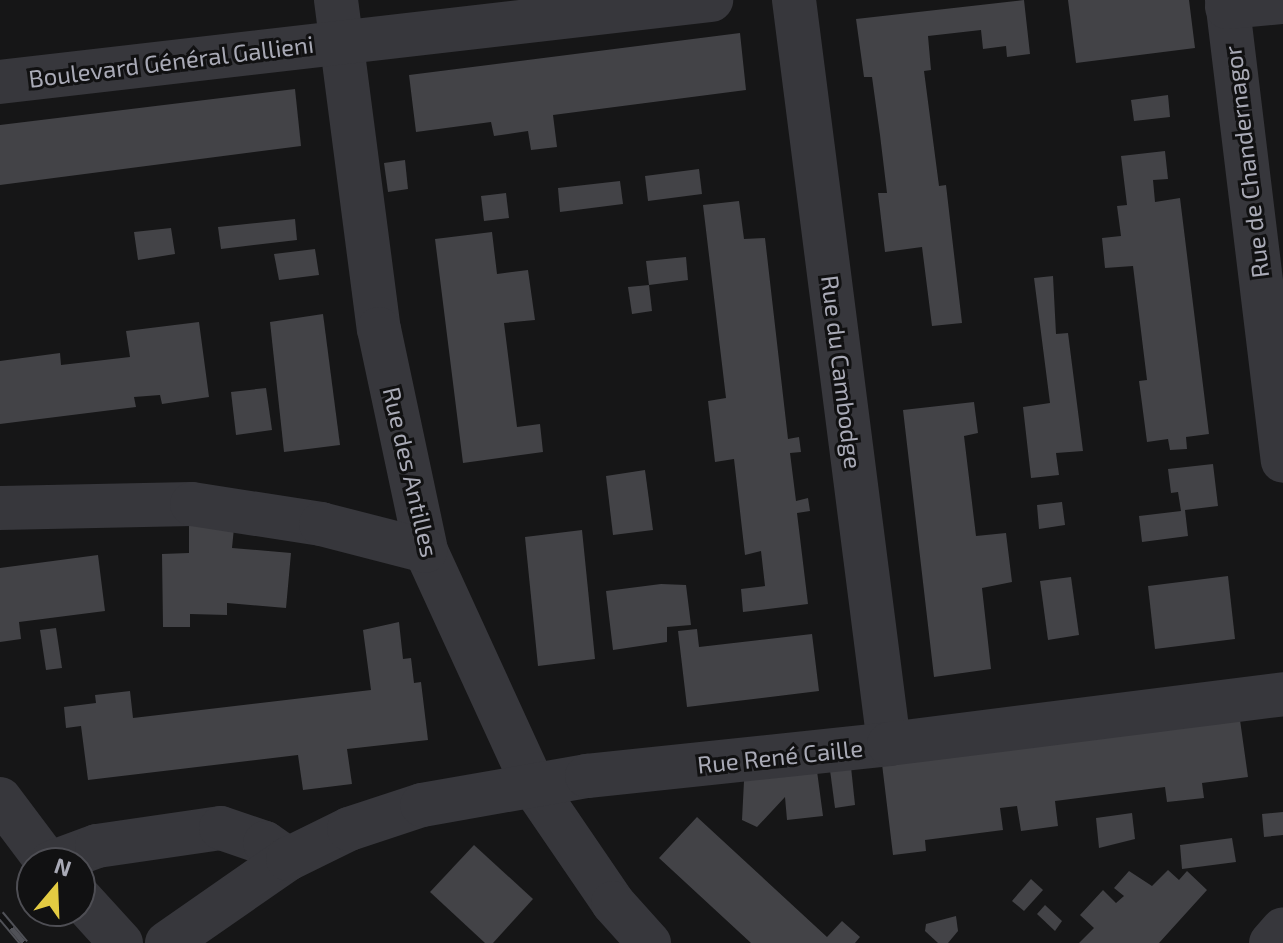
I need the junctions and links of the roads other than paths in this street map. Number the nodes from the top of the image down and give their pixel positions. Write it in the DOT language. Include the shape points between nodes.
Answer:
graph roads {
  1 [pos="711,0"];
  2 [pos="794,0"];
  3 [pos="1283,2"];
  4 [pos="1227,4"];
  5 [pos="339,20"];
  6 [pos="0,82"];
  7 [pos="1283,461"];
  8 [pos="0,508"];
  9 [pos="426,551"];
  10 [pos="1283,694"];
  11 [pos="889,744"];
  12 [pos="534,787"];
  13 [pos="0,799"];
  14 [pos="38,847"];
  15 [pos="94,847"];
  16 [pos="288,859"];
  17 [pos="96,916"];
  18 [pos="1283,929"];
  19 [pos="121,943"];
  20 [pos="167,943"];
  21 [pos="649,943"];
  22 [pos="1271,943"];
  1 -- 5 [label="street, Boulevard Général Gallieni"];
  2 -- 11 [label="street, Rue du Cambodge"];
  3 -- 4 [label="street"];
  4 -- 7 [label="street, Rue de Chandernagor"];
  5 -- 6 [label="street, Boulevard Général Gallieni"];
  5 -- 9 [label="street, Rue des Antilles" via="379,329"];
  8 -- 9 [label="street" via="192,504 321,524"];
  9 -- 12 [label="street, Rue des Antilles"];
  10 -- 11 [label="street, Rue René Caille"];
  11 -- 12 [label="street, Rue René Caille" via="587,776"];
  12 -- 16 [label="street, Rue René Caille" via="422,805 349,829"];
  12 -- 21 [label="street, Rue des Antilles" via="613,903"];
  13 -- 14 [label="street"];
  15 -- 16 [label="street" via="221,828 242,832"];
  16 -- 20 [label="street, Rue René Caille"];
  17 -- 19 [label="street"];
  18 -- 22 [label="street"];
}
